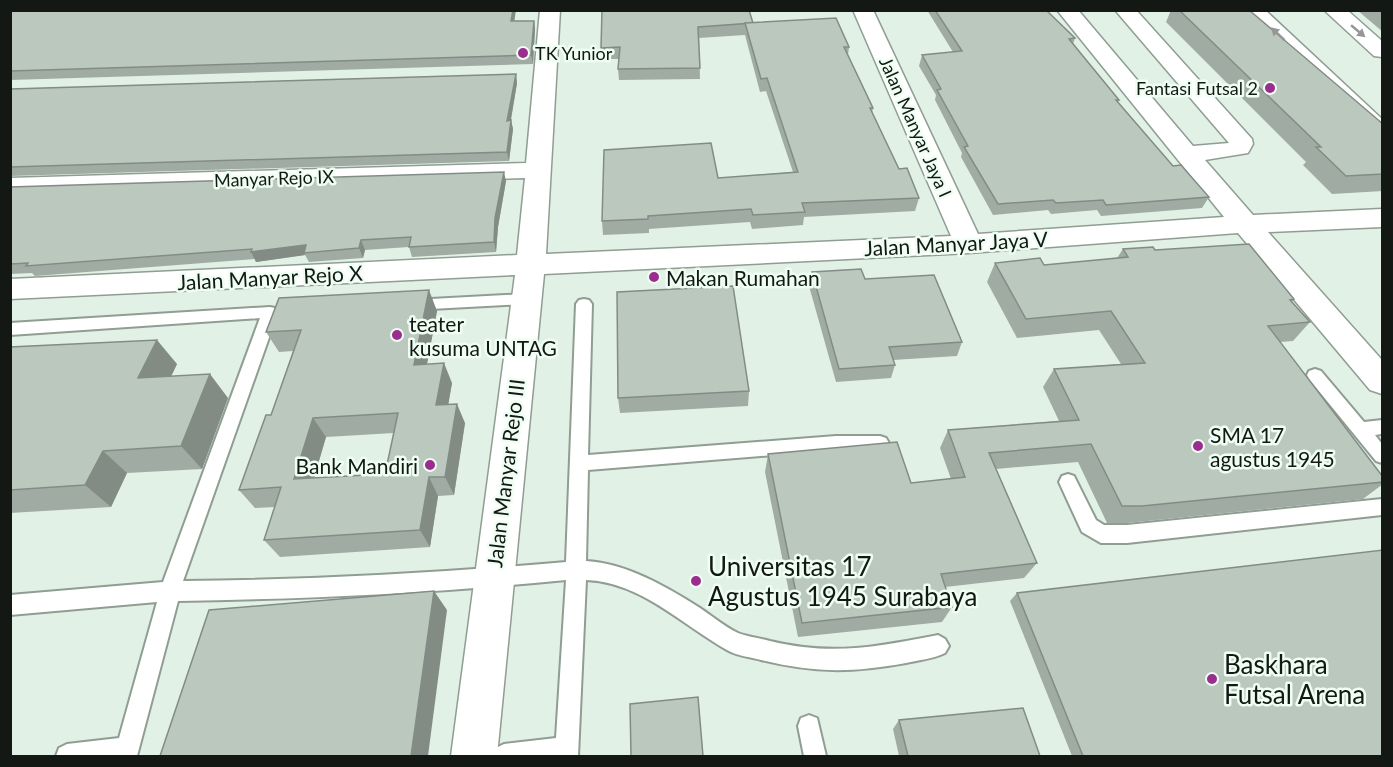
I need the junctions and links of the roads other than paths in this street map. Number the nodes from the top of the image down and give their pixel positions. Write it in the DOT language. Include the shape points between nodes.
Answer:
graph roads {
  1 [pos="550,10"];
  2 [pos="863,10"];
  3 [pos="1066,10"];
  4 [pos="1125,10"];
  5 [pos="1253,10"];
  6 [pos="1334,10"];
  7 [pos="1142,30"];
  8 [pos="1084,32"];
  9 [pos="1383,51"];
  10 [pos="1383,130"];
  11 [pos="1186,154"];
  12 [pos="537,170"];
  13 [pos="10,186"];
  14 [pos="1383,218"];
  15 [pos="1245,224"];
  16 [pos="969,244"];
  17 [pos="528,282"];
  18 [pos="10,290"];
  19 [pos="584,304"];
  20 [pos="397,306"];
  21 [pos="10,329"];
  22 [pos="1315,375"];
  23 [pos="1383,381"];
  24 [pos="1383,427"];
  25 [pos="1362,429"];
  26 [pos="880,443"];
  27 [pos="1383,456"];
  28 [pos="579,464"];
  29 [pos="1068,482"];
  30 [pos="1383,507"];
  31 [pos="576,570"];
  32 [pos="494,578"];
  33 [pos="170,591"];
  34 [pos="10,605"];
  35 [pos="938,646"];
  36 [pos="809,726"];
  37 [pos="567,752"];
  38 [pos="126,753"];
  39 [pos="67,756"];
  40 [pos="474,756"];
  41 [pos="504,756"];
  42 [pos="815,756"];
  1 -- 12 [label="street, Jalan Manyar Rejo III" via="535,73"];
  2 -- 16 [label="street, Jalan Manyar Jaya I"];
  3 -- 8 [label="street"];
  4 -- 7 [label="street"];
  10 -- 5 [label="street, one-way"];
  6 -- 9 [label="street, one-way"];
  7 -- 8 [label="street"];
  7 -- 11 [label="street" via="1240,139 1239,148 1232,150"];
  8 -- 11 [label="street"];
  11 -- 15 [label="street"];
  12 -- 13 [label="street, Manyar Rejo IX"];
  12 -- 17 [label="street, Jalan Manyar Rejo III"];
  14 -- 15 [label="street, Jalan Manyar Jaya V"];
  15 -- 16 [label="street, Jalan Manyar Jaya V"];
  15 -- 23 [label="street"];
  16 -- 17 [label="street, Jalan Manyar Jaya V"];
  17 -- 18 [label="street, Jalan Manyar Rejo X"];
  17 -- 20 [label="lane"];
  17 -- 32 [label="street, Jalan Manyar Rejo III"];
  19 -- 28 [label="lane"];
  21 -- 33 [label="lane" via="276,311"];
  22 -- 25 [label="lane"];
  24 -- 25 [label="lane"];
  25 -- 27 [label="lane"];
  26 -- 28 [label="lane" via="836,443"];
  28 -- 31 [label="lane"];
  29 -- 30 [label="lane" via="1089,526 1101,534"];
  31 -- 32 [label="lane"];
  31 -- 35 [label="lane" via="597,571 629,581 667,598 735,643 785,655 829,661"];
  31 -- 37 [label="lane"];
  32 -- 33 [label="lane" via="290,590"];
  32 -- 40 [label="street, Jalan Manyar Rejo III"];
  33 -- 34 [label="lane"];
  33 -- 38 [label="lane"];
  36 -- 42 [label="lane"];
  37 -- 41 [label="lane"];
  38 -- 39 [label="lane"];
}
